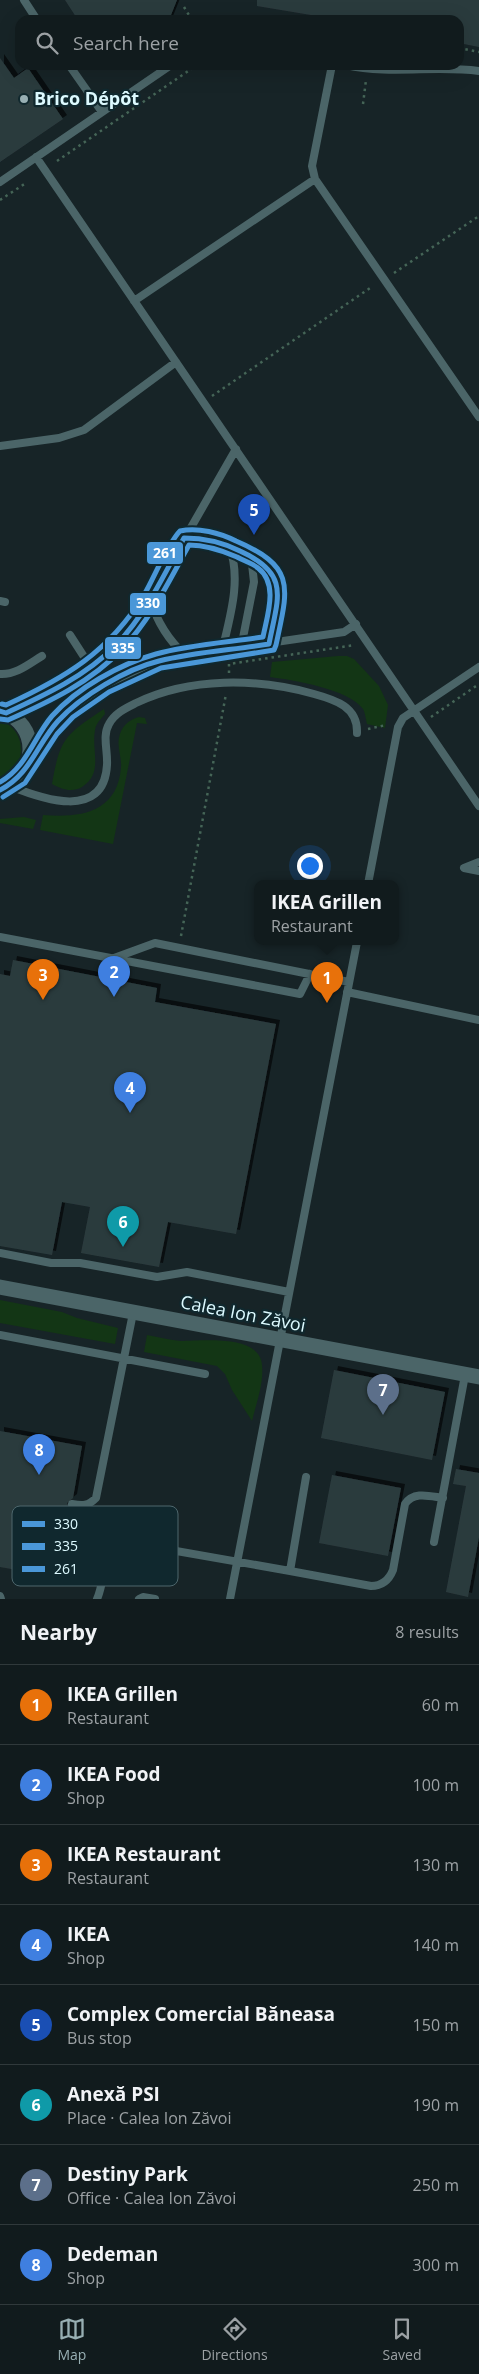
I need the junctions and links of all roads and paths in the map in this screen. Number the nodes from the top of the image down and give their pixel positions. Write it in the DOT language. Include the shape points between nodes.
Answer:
graph roads {
  1 [pos="24,0"];
  2 [pos="184,7"];
  3 [pos="34,15"];
  4 [pos="189,15"];
  5 [pos="464,49"];
  6 [pos="479,52"];
  7 [pos="73,70"];
  8 [pos="164,70"];
  9 [pos="190,70"];
  10 [pos="331,70"];
  11 [pos="461,70"];
  12 [pos="479,71"];
  13 [pos="367,76"];
  14 [pos="363,104"];
  15 [pos="102,112"];
  16 [pos="36,157"];
  17 [pos="58,161"];
  18 [pos="315,179"];
  19 [pos="0,182"];
  20 [pos="26,183"];
  21 [pos="0,200"];
  22 [pos="479,216"];
  23 [pos="394,273"];
  24 [pos="373,286"];
  25 [pos="134,301"];
  26 [pos="176,362"];
  27 [pos="211,397"];
  28 [pos="479,417"];
  29 [pos="0,446"];
  30 [pos="236,449"];
  31 [pos="184,538"];
  32 [pos="229,545"];
  33 [pos="250,555"];
  34 [pos="150,599"];
  35 [pos="356,624"];
  36 [pos="70,634"];
  37 [pos="350,638"];
  38 [pos="269,644"];
  39 [pos="241,648"];
  40 [pos="222,651"];
  41 [pos="42,656"];
  42 [pos="186,656"];
  43 [pos="90,666"];
  44 [pos="479,667"];
  45 [pos="0,674"];
  46 [pos="228,682"];
  47 [pos="479,684"];
  48 [pos="415,710"];
  49 [pos="3,712"];
  50 [pos="423,723"];
  51 [pos="389,726"];
  52 [pos="357,733"];
  53 [pos="27,767"];
  54 [pos="5,788"];
  55 [pos="479,806"];
  56 [pos="479,862"];
  57 [pos="479,871"];
  58 [pos="369,880"];
  59 [pos="0,938"];
  60 [pos="181,938"];
  61 [pos="355,945"];
  62 [pos="113,958"];
  63 [pos="310,974"];
  64 [pos="349,982"];
  65 [pos="347,992"];
  66 [pos="479,1020"];
  67 [pos="0,1253"];
  68 [pos="0,1287"];
  69 [pos="289,1292"];
  70 [pos="133,1313"];
  71 [pos="0,1335"];
  72 [pos="280,1340"];
  73 [pos="124,1358"];
  74 [pos="205,1374"];
  75 [pos="472,1376"];
  76 [pos="306,1477"];
  77 [pos="442,1498"];
  78 [pos="72,1504"];
  79 [pos="434,1542"];
  80 [pos="178,1551"];
  81 [pos="238,1562"];
  82 [pos="290,1571"];
  83 [pos="102,1586"];
  84 [pos="97,1599"];
  85 [pos="139,1599"];
  86 [pos="155,1599"];
  87 [pos="230,1599"];
  1 -- 3 [label="lane"];
  2 -- 4 [label="path"];
  5 -- 6 [label="path"];
  7 -- 15 [label="lane"];
  8 -- 15 [label="lane"];
  9 -- 17 [label="path"];
  10 -- 18 [label="lane" via="312,166"];
  11 -- 12 [label="lane"];
  13 -- 14 [label="path"];
  15 -- 16 [label="lane"];
  16 -- 19 [label="lane"];
  16 -- 25 [label="lane"];
  18 -- 25 [label="lane"];
  18 -- 28 [label="lane"];
  20 -- 21 [label="path"];
  22 -- 23 [label="path"];
  24 -- 27 [label="path"];
  25 -- 26 [label="lane"];
  26 -- 29 [label="lane" via="84,430 59,438"];
  26 -- 30 [label="lane"];
  30 -- 31 [label="lane"];
  30 -- 35 [label="lane"];
  31 -- 32 [label="lane" via="201,537"];
  31 -- 34 [label="lane"];
  32 -- 33 [label="lane"];
  32 -- 40 [label="lane" via="235,564 235,580"];
  33 -- 38 [label="lane" via="268,566 276,582 277,598"];
  33 -- 39 [label="lane" via="254,582"];
  34 -- 42 [label="lane" via="169,639"];
  34 -- 43 [label="lane" via="129,631"];
  35 -- 38 [label="lane" via="344,632"];
  35 -- 48 [label="lane"];
  36 -- 43 [label="lane"];
  37 -- 46 [label="path" via="356,645 230,664"];
  38 -- 39 [label="lane"];
  39 -- 40 [label="lane"];
  40 -- 42 [label="lane"];
  41 -- 45 [label="lane" via="9,675"];
  42 -- 53 [label="lane" via="146,666 98,690 72,708 51,730"];
  43 -- 49 [label="lane" via="62,686"];
  44 -- 48 [label="lane"];
  46 -- 52 [label="lane" via="287,687 337,702 351,711 357,722"];
  46 -- 54 [label="lane" via="162,692 116,715 106,731 103,783 88,797 53,802"];
  46 -- 60 [label="path"];
  47 -- 50 [label="path"];
  48 -- 50 [label="lane"];
  48 -- 58 [label="lane" via="403,718 398,727"];
  49 -- 53 [label="street" via="22,725 27,734 30,753"];
  50 -- 55 [label="lane"];
  51 -- 52 [label="path" via="377,726"];
  53 -- 54 [label="street" via="21,777"];
  56 -- 57 [label="lane" via="464,868"];
  59 -- 62 [label="lane"];
  61 -- 64 [label="lane"];
  62 -- 63 [label="lane" via="155,943"];
  62 -- 63 [label="lane" via="300,994"];
  63 -- 64 [label="lane"];
  64 -- 65 [label="lane"];
  65 -- 66 [label="lane"];
  65 -- 69 [label="lane"];
  67 -- 69 [label="lane" via="157,1277 187,1272"];
  68 -- 70 [label="street, Calea Ion Zăvoi"];
  69 -- 72 [label="lane"];
  70 -- 72 [label="street, Calea Ion Zăvoi"];
  70 -- 73 [label="lane"];
  71 -- 73 [label="lane"];
  72 -- 75 [label="street, Calea Ion Zăvoi"];
  72 -- 81 [label="lane"];
  73 -- 74 [label="lane"];
  73 -- 78 [label="lane" via="96,1498 84,1506"];
  75 -- 77 [label="lane"];
  76 -- 82 [label="lane"];
  77 -- 79 [label="lane"];
  77 -- 82 [label="lane" via="416,1496 405,1504 393,1570 382,1584 371,1586"];
  80 -- 81 [label="lane"];
  81 -- 82 [label="lane"];
  81 -- 87 [label="lane"];
  83 -- 84 [label="lane"];
  85 -- 86 [label="lane"];
}
